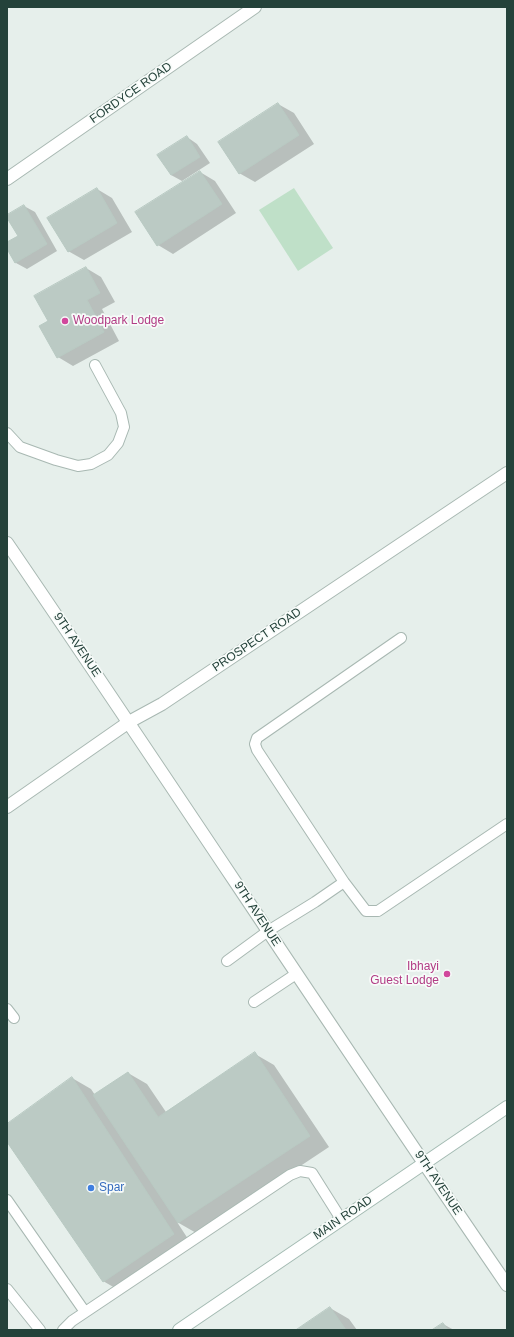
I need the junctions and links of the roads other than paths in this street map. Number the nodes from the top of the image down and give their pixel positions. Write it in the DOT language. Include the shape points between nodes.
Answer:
graph roads {
  1 [pos="256,7"];
  2 [pos="7,179"];
  3 [pos="95,365"];
  4 [pos="7,433"];
  5 [pos="507,472"];
  6 [pos="7,543"];
  7 [pos="400,638"];
  8 [pos="129,722"];
  9 [pos="7,807"];
  10 [pos="507,824"];
  11 [pos="344,882"];
  12 [pos="268,931"];
  13 [pos="227,961"];
  14 [pos="296,974"];
  15 [pos="254,1002"];
  16 [pos="7,1009"];
  17 [pos="14,1018"];
  18 [pos="507,1107"];
  19 [pos="425,1164"];
  20 [pos="7,1200"];
  21 [pos="341,1219"];
  22 [pos="503,1273"];
  23 [pos="507,1285"];
  24 [pos="7,1289"];
  25 [pos="85,1312"];
  26 [pos="40,1330"];
  27 [pos="63,1330"];
  28 [pos="179,1330"];
  1 -- 2 [label="street, FORDYCE ROAD"];
  3 -- 4 [label="lane" via="121,413 124,427 118,443 108,455 91,464 78,466 20,447"];
  5 -- 8 [label="street, PROSPECT ROAD" via="162,704"];
  6 -- 8 [label="street, 9TH AVENUE"];
  7 -- 11 [label="lane" via="257,738 255,744"];
  8 -- 9 [label="street, PROSPECT ROAD"];
  8 -- 12 [label="street, 9TH AVENUE"];
  10 -- 11 [label="lane" via="378,911 366,911"];
  11 -- 12 [label="lane"];
  12 -- 13 [label="lane"];
  12 -- 14 [label="street, 9TH AVENUE"];
  14 -- 15 [label="lane"];
  14 -- 19 [label="street, 9TH AVENUE"];
  16 -- 17 [label="lane"];
  18 -- 19 [label="street, MAIN ROAD"];
  19 -- 21 [label="street, MAIN ROAD"];
  19 -- 22 [label="street, 9TH AVENUE"];
  20 -- 25 [label="lane"];
  21 -- 25 [label="lane" via="312,1173 300,1171 290,1175"];
  21 -- 28 [label="street, MAIN ROAD"];
  22 -- 23 [label="street, 9TH AVENUE"];
  24 -- 26 [label="lane"];
  25 -- 27 [label="lane"];
}
